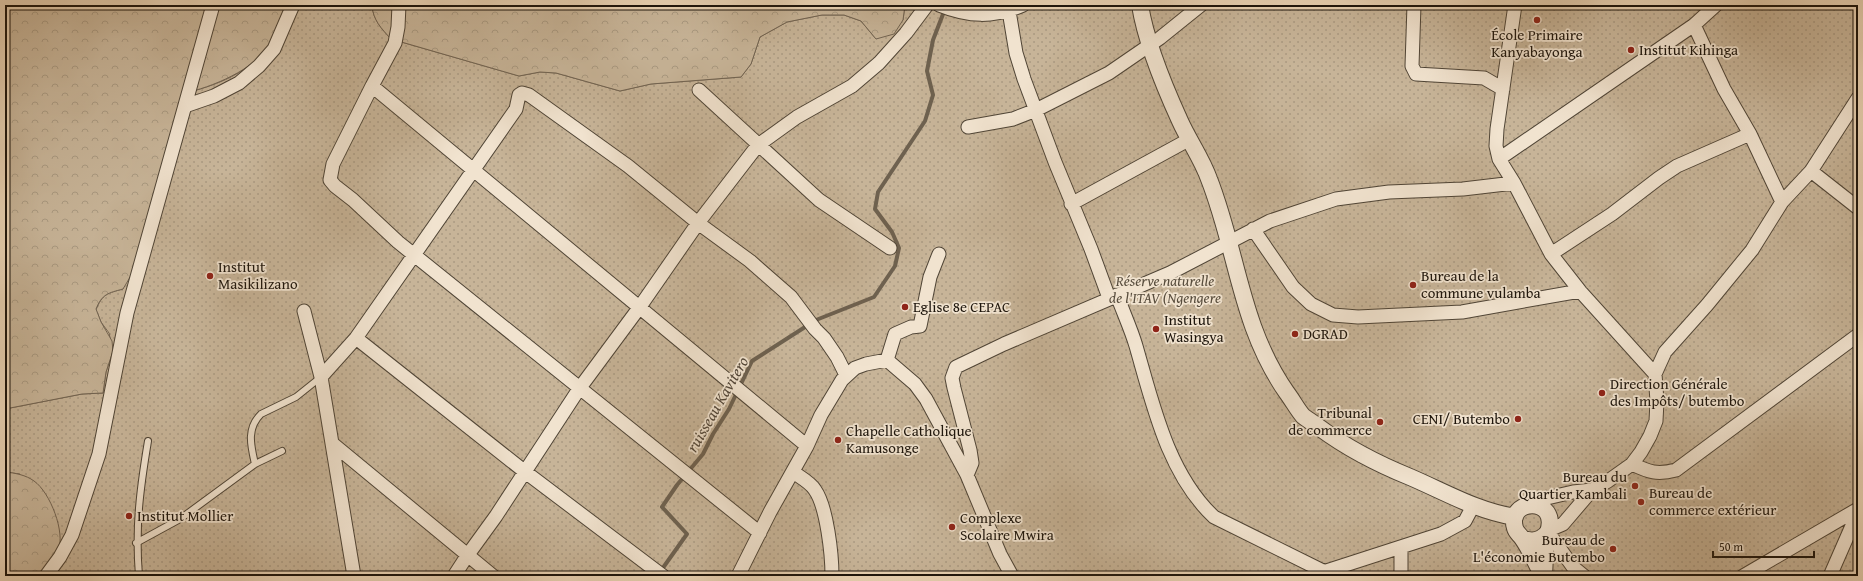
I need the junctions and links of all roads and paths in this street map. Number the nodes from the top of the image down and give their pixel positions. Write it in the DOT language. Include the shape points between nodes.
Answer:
graph roads {
  1 [pos="213,5"];
  2 [pos="293,5"];
  3 [pos="399,5"];
  4 [pos="927,5"];
  5 [pos="939,5"];
  6 [pos="1023,5"];
  7 [pos="1140,5"];
  8 [pos="1201,5"];
  9 [pos="1414,5"];
  10 [pos="1515,5"];
  11 [pos="1716,5"];
  12 [pos="1009,11"];
  13 [pos="1694,25"];
  14 [pos="1149,45"];
  15 [pos="372,86"];
  16 [pos="1503,89"];
  17 [pos="699,90"];
  18 [pos="1858,98"];
  19 [pos="186,106"];
  20 [pos="1036,110"];
  21 [pos="968,127"];
  22 [pos="1750,134"];
  23 [pos="1190,139"];
  24 [pos="758,146"];
  25 [pos="1499,159"];
  26 [pos="473,171"];
  27 [pos="1811,171"];
  28 [pos="1514,183"];
  29 [pos="1782,202"];
  30 [pos="1071,204"];
  31 [pos="1858,208"];
  32 [pos="698,223"];
  33 [pos="1253,229"];
  34 [pos="1228,244"];
  35 [pos="890,248"];
  36 [pos="939,254"];
  37 [pos="1551,254"];
  38 [pos="416,255"];
  39 [pos="1580,291"];
  40 [pos="1113,296"];
  41 [pos="639,308"];
  42 [pos="304,311"];
  43 [pos="1858,335"];
  44 [pos="356,338"];
  45 [pos="887,360"];
  46 [pos="1655,374"];
  47 [pos="846,375"];
  48 [pos="321,377"];
  49 [pos="579,389"];
  50 [pos="148,441"];
  51 [pos="333,444"];
  52 [pos="807,446"];
  53 [pos="282,452"];
  54 [pos="255,464"];
  55 [pos="1632,464"];
  56 [pos="524,471"];
  57 [pos="793,472"];
  58 [pos="967,475"];
  59 [pos="1592,490"];
  60 [pos="1536,505"];
  61 [pos="1473,506"];
  62 [pos="1858,509"];
  63 [pos="1858,512"];
  64 [pos="1515,517"];
  65 [pos="1548,532"];
  66 [pos="760,533"];
  67 [pos="1522,538"];
  68 [pos="136,543"];
  69 [pos="1401,548"];
  70 [pos="467,556"];
  71 [pos="1325,572"];
  72 [pos="46,576"];
  73 [pos="139,576"];
  74 [pos="354,576"];
  75 [pos="454,576"];
  76 [pos="493,576"];
  77 [pos="663,576"];
  78 [pos="738,576"];
  79 [pos="832,576"];
  80 [pos="1012,576"];
  81 [pos="1311,576"];
  82 [pos="1400,576"];
  83 [pos="1544,576"];
  84 [pos="1584,576"];
  85 [pos="1743,576"];
  86 [pos="1830,576"];
  1 -- 19 [label="street"];
  2 -- 19 [label="street" via="274,49 259,66 239,83"];
  3 -- 15 [label="street" via="395,43"];
  4 -- 24 [label="street" via="879,63 852,86 797,117"];
  5 -- 12 [label="street" via="958,13 984,15"];
  6 -- 12 [label="street"];
  7 -- 14 [label="street"];
  8 -- 14 [label="street"];
  9 -- 16 [label="street" via="1412,66 1416,74 1484,78"];
  10 -- 16 [label="street"];
  11 -- 13 [label="street"];
  12 -- 20 [label="street" via="1016,54"];
  13 -- 22 [label="street" via="1724,89"];
  13 -- 25 [label="street"];
  14 -- 20 [label="street" via="1109,73"];
  14 -- 23 [label="street" via="1180,122"];
  15 -- 26 [label="street"];
  15 -- 38 [label="street" via="333,164 330,180 398,242"];
  16 -- 25 [label="street" via="1496,146"];
  17 -- 24 [label="street"];
  18 -- 27 [label="street"];
  19 -- 72 [label="street" via="127,313 99,454 72,536"];
  20 -- 21 [label="street" via="1013,119"];
  20 -- 30 [label="street"];
  22 -- 29 [label="street"];
  22 -- 37 [label="street" via="1677,166 1612,214"];
  23 -- 30 [label="street"];
  23 -- 34 [label="street" via="1219,204"];
  24 -- 32 [label="street"];
  24 -- 35 [label="street" via="819,200"];
  25 -- 28 [label="street"];
  26 -- 32 [label="street" via="516,109 519,95 522,93 529,95 628,166"];
  26 -- 38 [label="street"];
  26 -- 41 [label="street"];
  27 -- 29 [label="street"];
  27 -- 31 [label="street"];
  28 -- 33 [label="street" via="1389,192 1336,199"];
  28 -- 37 [label="street"];
  29 -- 46 [label="street" via="1752,250 1665,352"];
  30 -- 40 [label="street"];
  32 -- 41 [label="street"];
  32 -- 47 [label="street" via="750,261 791,297 833,351"];
  33 -- 34 [label="street"];
  33 -- 39 [label="street" via="1293,288 1311,304 1333,315 1358,317 1462,312"];
  34 -- 40 [label="street" via="1170,273"];
  34 -- 61 [label="street" via="1256,338 1278,380 1304,416 1337,440 1387,467"];
  36 -- 45 [label="street" via="930,278 920,326 895,334"];
  37 -- 39 [label="street"];
  38 -- 44 [label="street"];
  38 -- 49 [label="street"];
  39 -- 46 [label="street"];
  40 -- 58 [label="street" via="956,367 952,378 972,463"];
  40 -- 71 [label="street" via="1136,345 1154,412 1191,492 1214,517"];
  41 -- 49 [label="street"];
  41 -- 52 [label="street"];
  42 -- 48 [label="street"];
  43 -- 55 [label="street" via="1676,470 1665,473 1649,472"];
  44 -- 48 [label="street"];
  44 -- 56 [label="street"];
  45 -- 47 [label="street" via="866,364"];
  45 -- 58 [label="street" via="915,384 926,399"];
  46 -- 55 [label="street" via="1656,421 1650,436"];
  47 -- 52 [label="street" via="821,414"];
  48 -- 51 [label="street"];
  48 -- 54 [label="lane" via="296,397 260,414 251,428 250,440"];
  49 -- 56 [label="street"];
  49 -- 66 [label="street"];
  50 -- 68 [label="lane" via="140,491"];
  51 -- 70 [label="street"];
  51 -- 74 [label="street"];
  52 -- 57 [label="street"];
  53 -- 54 [label="lane"];
  54 -- 68 [label="lane" via="180,519"];
  55 -- 59 [label="street"];
  56 -- 70 [label="street"];
  56 -- 77 [label="street"];
  57 -- 66 [label="street"];
  57 -- 79 [label="street" via="815,489 823,509 832,559"];
  58 -- 80 [label="street" via="1000,554"];
  59 -- 60 [label="street" via="1547,498"];
  59 -- 65 [label="street" via="1563,524"];
  60 -- 64 [label="street" via="1521,508"];
  60 -- 65 [label="street" via="1548,514"];
  61 -- 64 [label="street"];
  61 -- 69 [label="street" via="1466,521 1441,534"];
  62 -- 85 [label="street"];
  63 -- 86 [label="street"];
  64 -- 67 [label="street" via="1515,529"];
  65 -- 67 [label="street" via="1538,540"];
  65 -- 83 [label="street"];
  65 -- 84 [label="street" via="1573,567"];
  66 -- 78 [label="street"];
  67 -- 83 [label="street"];
  68 -- 73 [label="lane"];
  69 -- 71 [label="street"];
  69 -- 82 [label="street"];
  70 -- 75 [label="street"];
  70 -- 76 [label="street"];
  71 -- 81 [label="street"];
}
